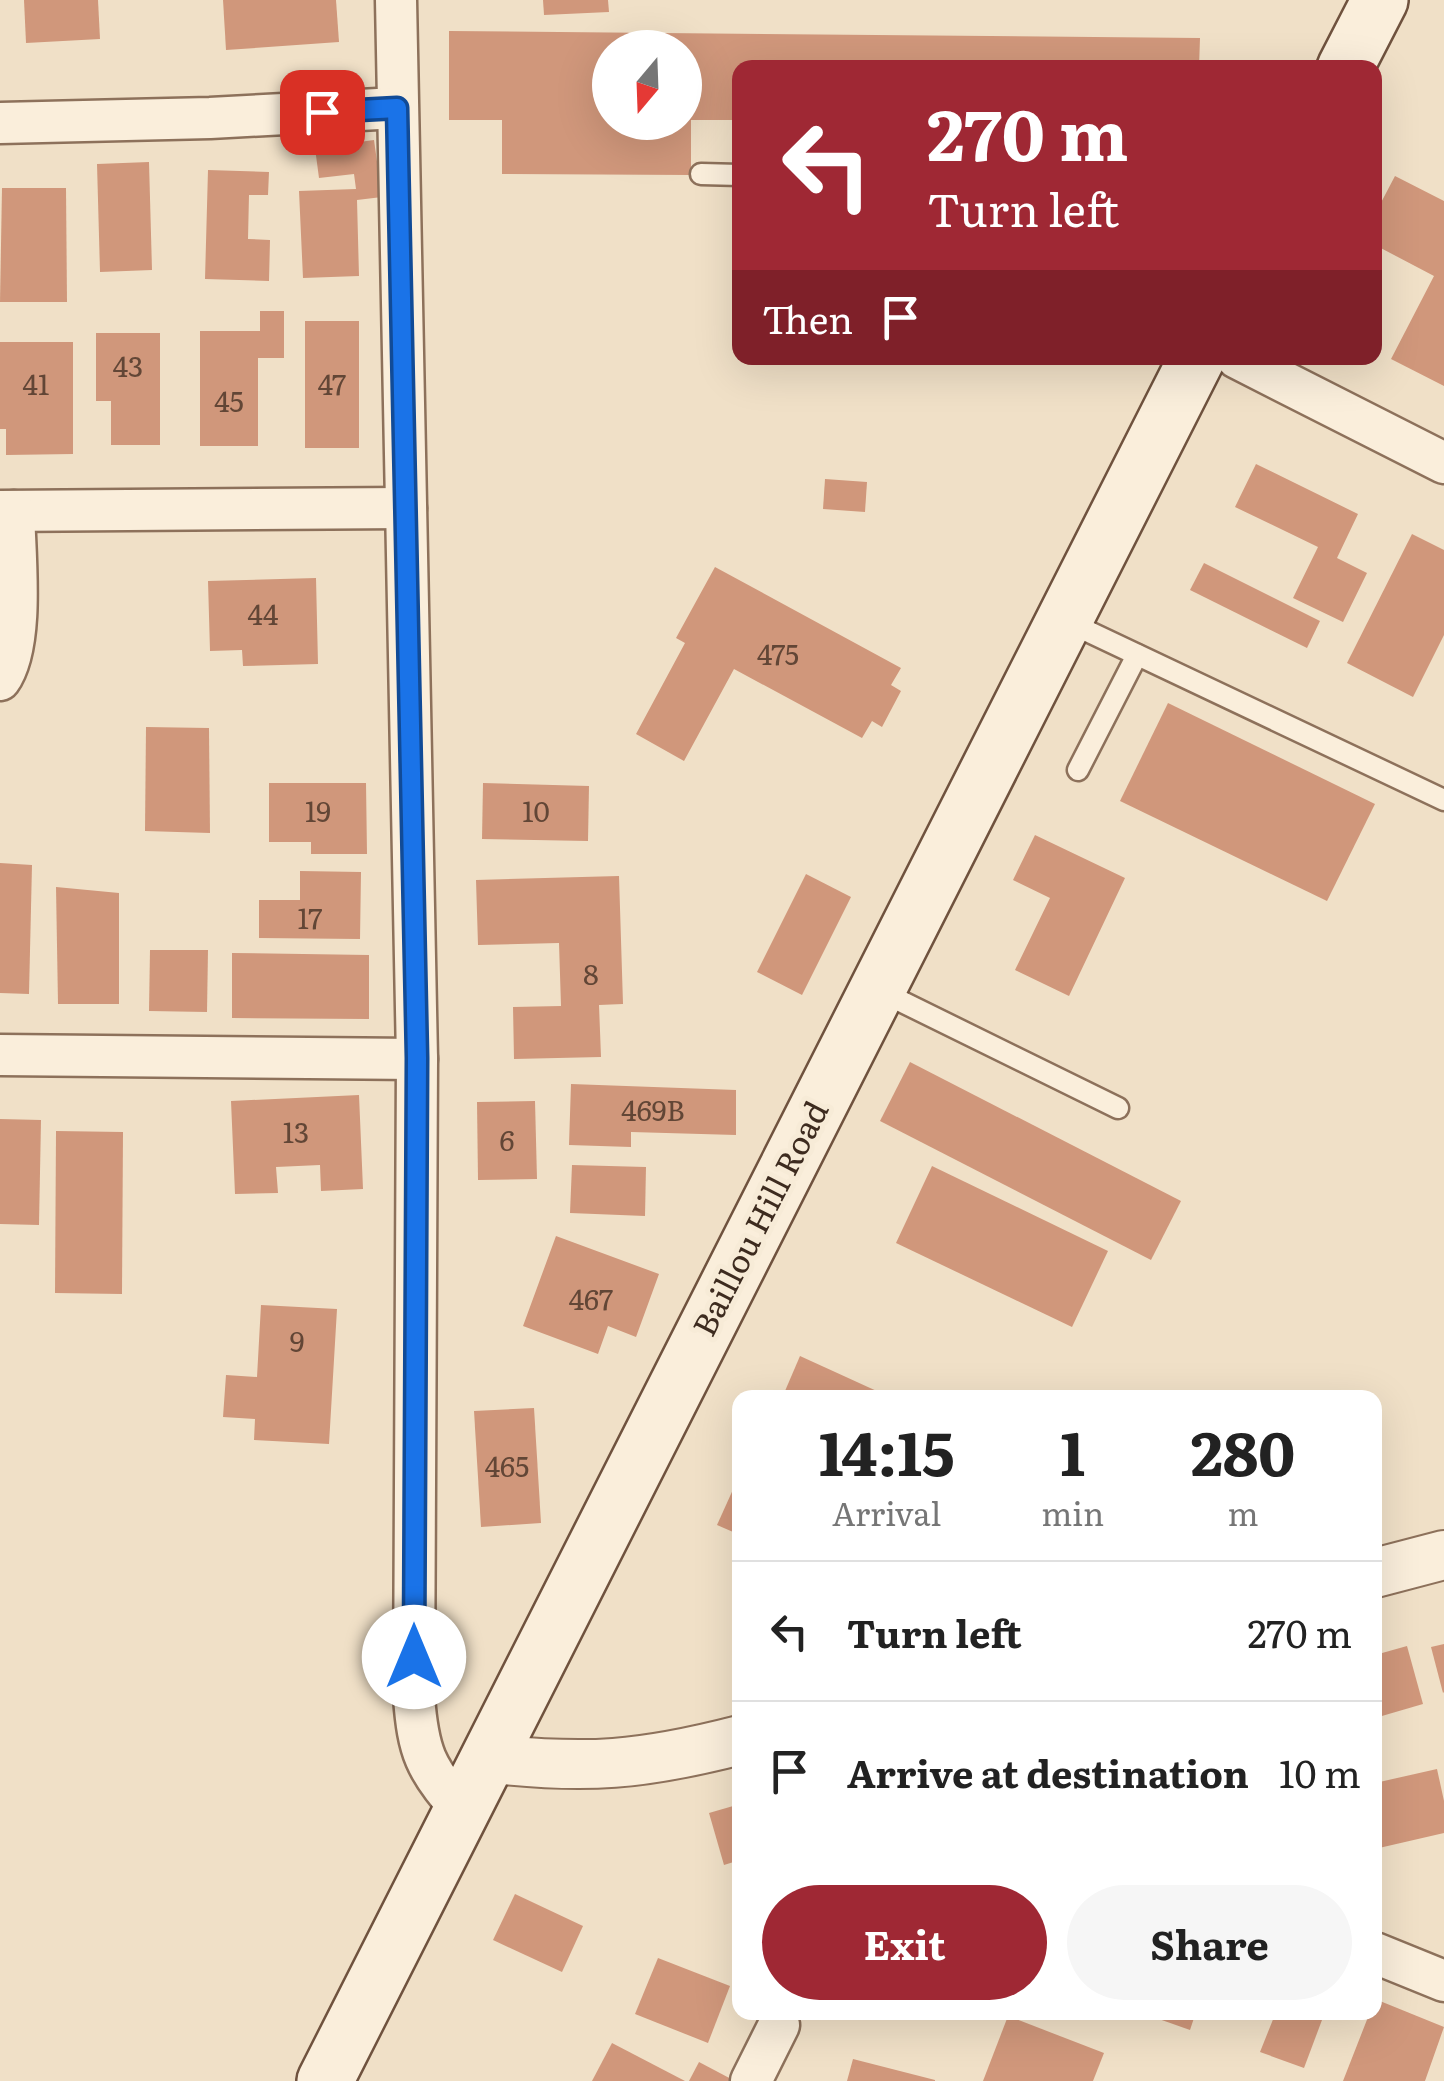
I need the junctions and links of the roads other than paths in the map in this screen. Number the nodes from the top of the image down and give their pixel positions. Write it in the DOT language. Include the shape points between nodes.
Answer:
graph roads {
  1 [pos="396,0"];
  2 [pos="1380,0"];
  3 [pos="1349,60"];
  4 [pos="397,108"];
  5 [pos="0,123"];
  6 [pos="701,174"];
  7 [pos="732,175"];
  8 [pos="1192,365"];
  9 [pos="1251,365"];
  10 [pos="1444,463"];
  11 [pos="406,508"];
  12 [pos="7,511"];
  13 [pos="1064,620"];
  14 [pos="1137,655"];
  15 [pos="0,680"];
  16 [pos="1078,770"];
  17 [pos="1444,800"];
  18 [pos="878,990"];
  19 [pos="0,1055"];
  20 [pos="417,1058"];
  21 [pos="1118,1108"];
  22 [pos="1444,1554"];
  23 [pos="1382,1571"];
  24 [pos="732,1742"];
  25 [pos="486,1758"];
  26 [pos="462,1810"];
  27 [pos="1382,1956"];
  28 [pos="1444,1981"];
  29 [pos="779,2025"];
  30 [pos="324,2081"];
  31 [pos="752,2081"];
  1 -- 4 [label="street"];
  2 -- 3 [label="main road"];
  4 -- 5 [label="street"];
  4 -- 11 [label="street"];
  6 -- 7 [label="lane"];
  8 -- 13 [label="main road, Baillou Hill Road"];
  9 -- 10 [label="street"];
  11 -- 12 [label="street"];
  11 -- 20 [label="street"];
  12 -- 15 [label="street" via="15,646"];
  13 -- 14 [label="lane"];
  13 -- 18 [label="main road, Baillou Hill Road"];
  14 -- 16 [label="lane"];
  14 -- 17 [label="lane"];
  18 -- 21 [label="lane"];
  18 -- 25 [label="main road, Baillou Hill Road"];
  19 -- 20 [label="street"];
  20 -- 26 [label="street" via="414,1696 418,1739 434,1778"];
  22 -- 23 [label="street"];
  24 -- 25 [label="street" via="614,1766"];
  25 -- 26 [label="main road, Baillou Hill Road"];
  26 -- 30 [label="main road, Baillou Hill Road"];
  27 -- 28 [label="street"];
  29 -- 31 [label="street"];
}
